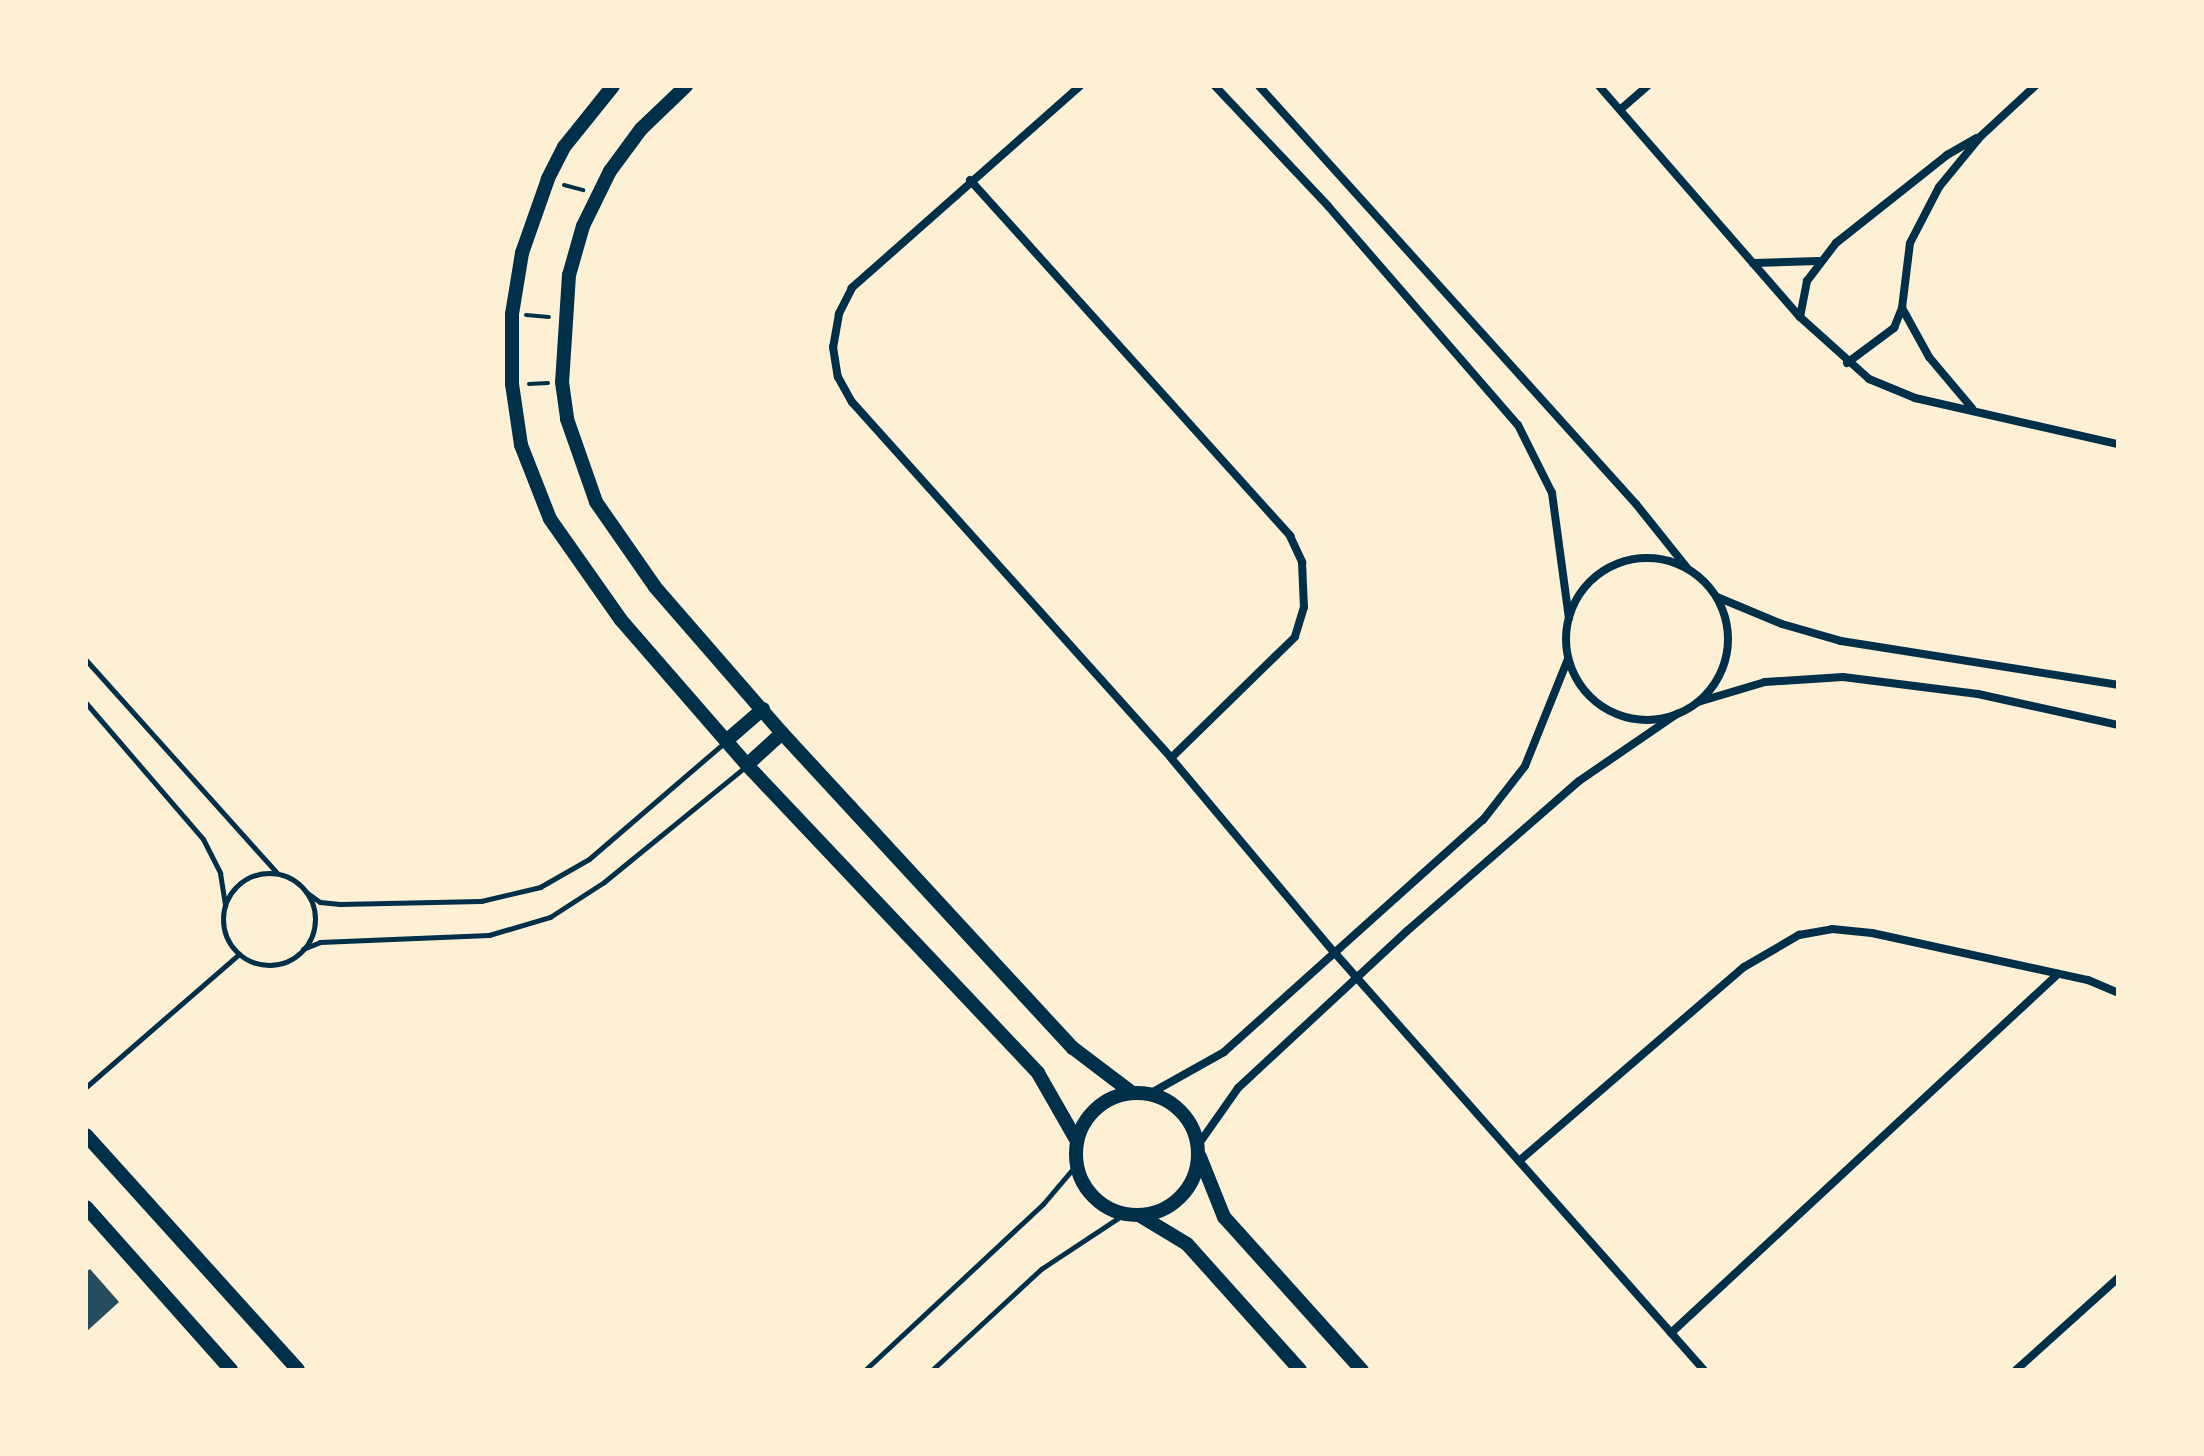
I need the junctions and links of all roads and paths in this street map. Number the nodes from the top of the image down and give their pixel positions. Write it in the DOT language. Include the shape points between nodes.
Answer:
graph roads {
  1 [pos="613,86"];
  2 [pos="686,86"];
  3 [pos="1080,86"];
  4 [pos="1215,86"];
  5 [pos="1259,86"];
  6 [pos="1599,86"];
  7 [pos="1647,86"];
  8 [pos="2035,86"];
  9 [pos="1621,109"];
  10 [pos="1981,136"];
  11 [pos="548,179"];
  12 [pos="970,180"];
  13 [pos="596,195"];
  14 [pos="1818,261"];
  15 [pos="1753,263"];
  16 [pos="1902,308"];
  17 [pos="512,314"];
  18 [pos="1800,317"];
  19 [pos="563,318"];
  20 [pos="1847,363"];
  21 [pos="562,382"];
  22 [pos="512,384"];
  23 [pos="1973,409"];
  24 [pos="2118,444"];
  25 [pos="1687,568"];
  26 [pos="1717,597"];
  27 [pos="1569,618"];
  28 [pos="1568,659"];
  29 [pos="86,660"];
  30 [pos="2118,685"];
  31 [pos="1697,702"];
  32 [pos="86,703"];
  33 [pos="763,709"];
  34 [pos="1677,714"];
  35 [pos="2118,725"];
  36 [pos="782,733"];
  37 [pos="726,741"];
  38 [pos="1171,758"];
  39 [pos="747,765"];
  40 [pos="277,874"];
  41 [pos="306,892"];
  42 [pos="225,907"];
  43 [pos="303,949"];
  44 [pos="1334,952"];
  45 [pos="239,954"];
  46 [pos="2058,974"];
  47 [pos="1357,976"];
  48 [pos="2118,993"];
  49 [pos="86,1087"];
  50 [pos="1131,1092"];
  51 [pos="1151,1093"];
  52 [pos="86,1135"];
  53 [pos="1077,1141"];
  54 [pos="1198,1150"];
  55 [pos="1519,1161"];
  56 [pos="1076,1165"];
  57 [pos="86,1207"];
  58 [pos="1131,1215"];
  59 [pos="2118,1278"];
  60 [pos="1671,1333"];
  61 [pos="231,1370"];
  62 [pos="298,1370"];
  63 [pos="865,1370"];
  64 [pos="932,1370"];
  65 [pos="1300,1370"];
  66 [pos="1362,1370"];
  67 [pos="1704,1370"];
  68 [pos="2016,1370"];
  1 -- 11 [label="street" via="564,147"];
  2 -- 13 [label="street" via="641,129"];
  3 -- 12 [label="street"];
  4 -- 27 [label="street" via="1359,241 1518,425 1552,493"];
  5 -- 25 [label="street" via="1636,504"];
  6 -- 9 [label="street"];
  7 -- 9 [label="street"];
  8 -- 10 [label="street"];
  9 -- 15 [label="street"];
  10 -- 14 [label="street" via="1924,173"];
  10 -- 16 [label="street" via="1920,216 1910,243"];
  11 -- 13 [label="path"];
  11 -- 17 [label="street" via="522,253"];
  12 -- 38 [label="street" via="1290,536 1302,562 1304,607 1295,637"];
  12 -- 38 [label="street" via="852,288 839,314 833,347 838,377 852,402"];
  13 -- 19 [label="street" via="569,275"];
  14 -- 15 [label="street"];
  14 -- 18 [label="street"];
  15 -- 18 [label="street"];
  16 -- 20 [label="street" via="1883,340"];
  16 -- 23 [label="street" via="1929,357"];
  17 -- 19 [label="path"];
  17 -- 22 [label="street"];
  18 -- 20 [label="street"];
  19 -- 21 [label="street"];
  20 -- 23 [label="street" via="1915,398"];
  21 -- 22 [label="path"];
  21 -- 33 [label="street" via="580,465 620,544"];
  22 -- 37 [label="street" via="521,445 558,532 621,620"];
  23 -- 24 [label="street"];
  25 -- 26 [label="street"];
  25 -- 27 [label="street" via="1640,558 1616,564 1587,586"];
  26 -- 30 [label="street" via="1841,641"];
  26 -- 31 [label="street" via="1727,624 1727,653 1716,680"];
  27 -- 28 [label="street"];
  28 -- 34 [label="street" via="1584,689 1610,711 1654,720"];
  28 -- 44 [label="street" via="1542,732 1503,797"];
  29 -- 40 [label="lane"];
  31 -- 34 [label="street"];
  31 -- 35 [label="street" via="1765,682 1843,677 1978,694"];
  32 -- 42 [label="lane" via="203,839 220,873"];
  33 -- 36 [label="street"];
  33 -- 37 [label="street"];
  34 -- 47 [label="street" via="1579,781"];
  36 -- 39 [label="street"];
  36 -- 50 [label="street" via="1073,1048"];
  37 -- 39 [label="street"];
  37 -- 41 [label="lane" via="589,859 540,887 481,901 419,903 340,904 320,902"];
  38 -- 44 [label="street"];
  39 -- 43 [label="lane" via="604,882 550,917 489,935 320,942"];
  39 -- 53 [label="street" via="1038,1073"];
  40 -- 41 [label="lane"];
  40 -- 42 [label="lane" via="245,880"];
  41 -- 43 [label="lane" via="315,915"];
  42 -- 45 [label="lane" via="225,933"];
  43 -- 45 [label="lane" via="287,961 267,965"];
  44 -- 47 [label="street"];
  44 -- 51 [label="street" via="1224,1052"];
  45 -- 49 [label="lane"];
  46 -- 48 [label="street"];
  46 -- 55 [label="street" via="1872,933 1832,929 1799,935 1744,967"];
  46 -- 60 [label="street"];
  47 -- 54 [label="street" via="1223,1104"];
  47 -- 55 [label="street"];
  50 -- 51 [label="street"];
  50 -- 53 [label="street" via="1106,1100 1087,1117"];
  51 -- 54 [label="street" via="1183,1112"];
  52 -- 62 [label="street"];
  53 -- 56 [label="street"];
  54 -- 58 [label="street" via="1194,1177 1181,1197 1162,1210"];
  54 -- 66 [label="street" via="1224,1217"];
  55 -- 60 [label="street"];
  56 -- 58 [label="street" via="1085,1187 1102,1205"];
  56 -- 63 [label="lane" via="1043,1204"];
  57 -- 61 [label="street"];
  58 -- 64 [label="lane" via="1041,1269"];
  58 -- 65 [label="street" via="1194,1252"];
  59 -- 68 [label="street"];
  60 -- 67 [label="street"];
}
